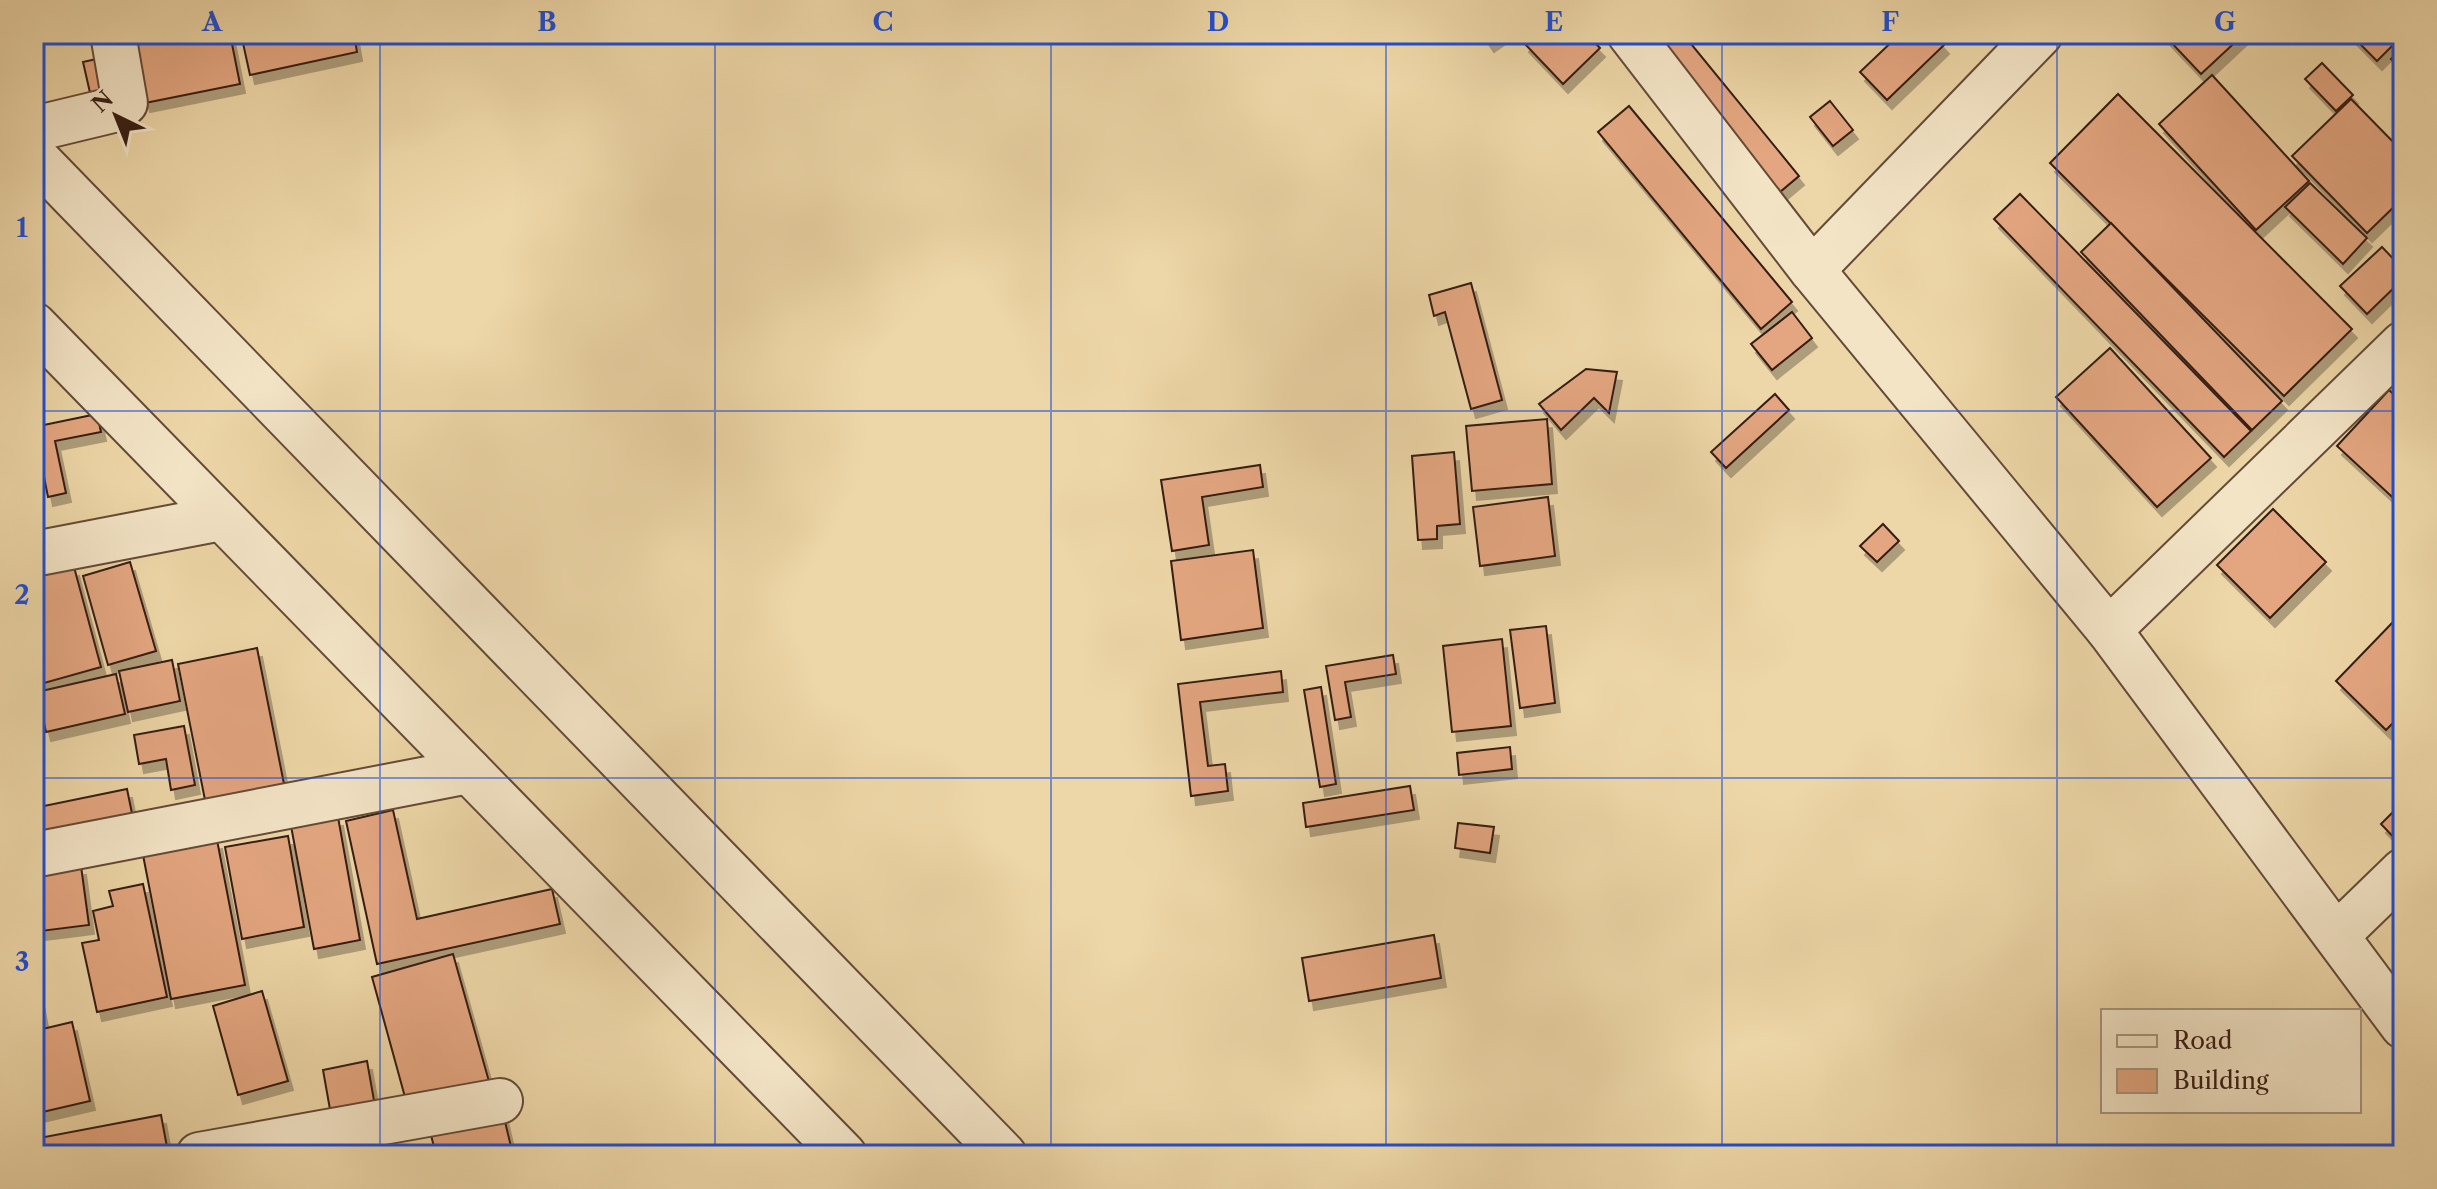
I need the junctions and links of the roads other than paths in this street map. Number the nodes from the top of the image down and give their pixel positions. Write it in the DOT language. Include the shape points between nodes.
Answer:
graph roads {
  1 [pos="113,34"];
  2 [pos="1630,34"];
  3 [pos="2040,34"];
  4 [pos="34,129"];
  5 [pos="34,156"];
  6 [pos="1812,270"];
  7 [pos="34,325"];
  8 [pos="2403,344"];
  9 [pos="222,518"];
  10 [pos="34,554"];
  11 [pos="2109,630"];
  12 [pos="469,771"];
  13 [pos="34,855"];
  14 [pos="2403,871"];
  15 [pos="2337,935"];
  16 [pos="2403,1026"];
  17 [pos="500,1101"];
  18 [pos="199,1155"];
  19 [pos="844,1155"];
  20 [pos="1004,1155"];
  1 -- 4 [label="street" via="125,103"];
  2 -- 6 [label="street"];
  3 -- 6 [label="street"];
  5 -- 20 [label="street"];
  6 -- 11 [label="street"];
  7 -- 9 [label="street"];
  8 -- 11 [label="street"];
  9 -- 10 [label="street"];
  9 -- 12 [label="street"];
  11 -- 15 [label="street"];
  12 -- 13 [label="street"];
  12 -- 19 [label="street"];
  14 -- 15 [label="street"];
  15 -- 16 [label="street"];
  17 -- 18 [label="street"];
}
